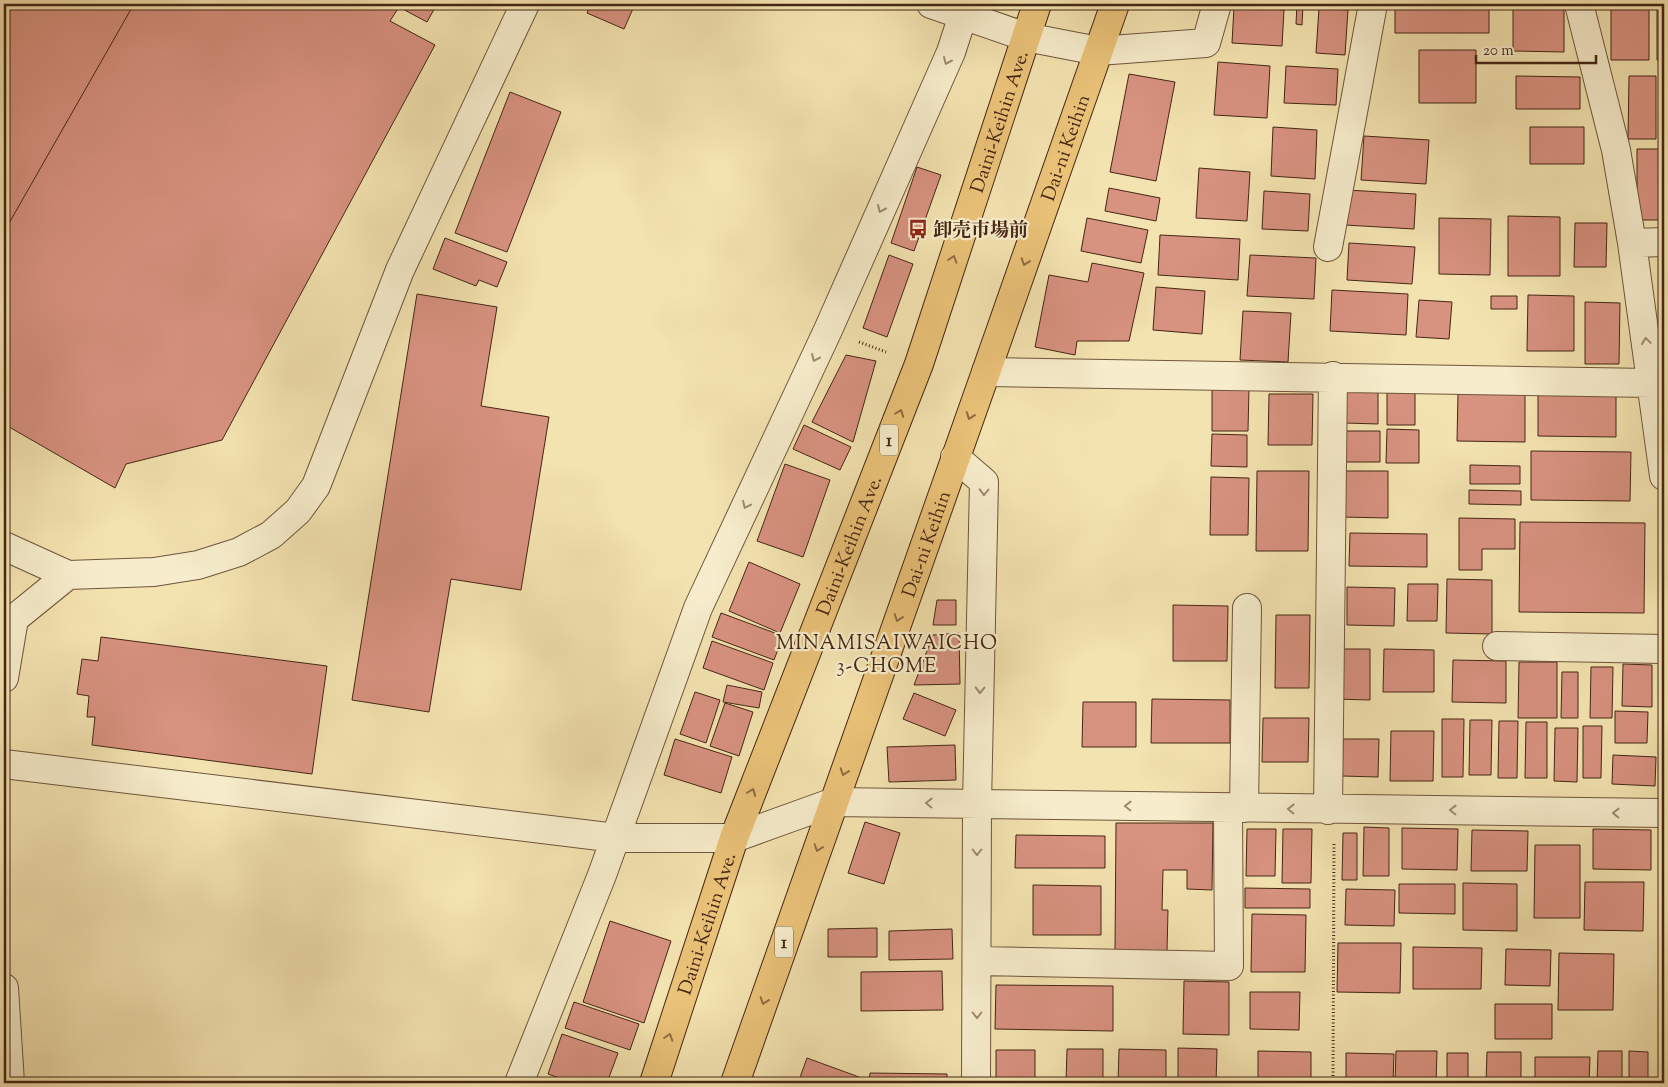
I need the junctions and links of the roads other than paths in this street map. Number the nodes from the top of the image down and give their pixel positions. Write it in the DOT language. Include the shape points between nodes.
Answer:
graph roads {
  1 [pos="525,4"];
  2 [pos="931,4"];
  3 [pos="1037,4"];
  4 [pos="1114,4"];
  5 [pos="1217,4"];
  6 [pos="1373,4"];
  7 [pos="1579,4"];
  8 [pos="963,15"];
  9 [pos="1026,37"];
  10 [pos="1098,51"];
  11 [pos="1664,242"];
  12 [pos="1632,243"];
  13 [pos="1328,246"];
  14 [pos="986,372"];
  15 [pos="1333,376"];
  16 [pos="1651,383"];
  17 [pos="955,457"];
  18 [pos="1664,474"];
  19 [pos="4,546"];
  20 [pos="68,575"];
  21 [pos="1248,608"];
  22 [pos="9,623"];
  23 [pos="1496,646"];
  24 [pos="1664,649"];
  25 [pos="4,678"];
  26 [pos="4,764"];
  27 [pos="834,802"];
  28 [pos="977,804"];
  29 [pos="1236,808"];
  30 [pos="1331,809"];
  31 [pos="1664,813"];
  32 [pos="616,838"];
  33 [pos="734,838"];
  34 [pos="977,961"];
  35 [pos="4,988"];
  36 [pos="10,1083"];
  37 [pos="519,1083"];
  38 [pos="654,1083"];
  39 [pos="735,1083"];
  40 [pos="976,1083"];
  1 -- 20 [label="street" via="400,270 316,486 298,511 271,535 239,552 198,565 154,572"];
  2 -- 8 [label="street"];
  3 -- 9 [label="highway, Daini-Keihin Ave. / 1"];
  4 -- 10 [label="highway, Dai-ni Keihin / 1"];
  5 -- 10 [label="street" via="1206,42"];
  6 -- 13 [label="street"];
  7 -- 12 [label="street" via="1616,150"];
  8 -- 9 [label="street"];
  8 -- 32 [label="street, one-way" via="951,52 828,330 698,608"];
  9 -- 10 [label="street"];
  33 -- 9 [label="highway, Daini-Keihin Ave. / 1, one-way" via="919,364"];
  10 -- 14 [label="highway, Dai-ni Keihin / 1, one-way"];
  11 -- 12 [label="street"];
  16 -- 12 [label="street, one-way"];
  14 -- 15 [label="street"];
  14 -- 17 [label="highway, Dai-ni Keihin / 1, one-way"];
  15 -- 16 [label="street"];
  15 -- 30 [label="street"];
  16 -- 18 [label="street"];
  17 -- 27 [label="highway, Dai-ni Keihin / 1, one-way"];
  17 -- 28 [label="street, one-way" via="984,482"];
  19 -- 20 [label="street"];
  20 -- 22 [label="street"];
  21 -- 29 [label="street"];
  22 -- 25 [label="street"];
  23 -- 24 [label="street"];
  26 -- 32 [label="street"];
  28 -- 27 [label="street, one-way"];
  27 -- 33 [label="street"];
  27 -- 39 [label="highway, Dai-ni Keihin / 1, one-way"];
  29 -- 28 [label="street, one-way"];
  28 -- 34 [label="street, one-way"];
  30 -- 29 [label="street, one-way"];
  29 -- 34 [label="street" via="1228,966"];
  31 -- 30 [label="street, one-way"];
  32 -- 33 [label="street"];
  32 -- 37 [label="street"];
  38 -- 33 [label="highway, Daini-Keihin Ave. / 1, one-way"];
  34 -- 40 [label="street, one-way"];
  35 -- 36 [label="street"];
}
